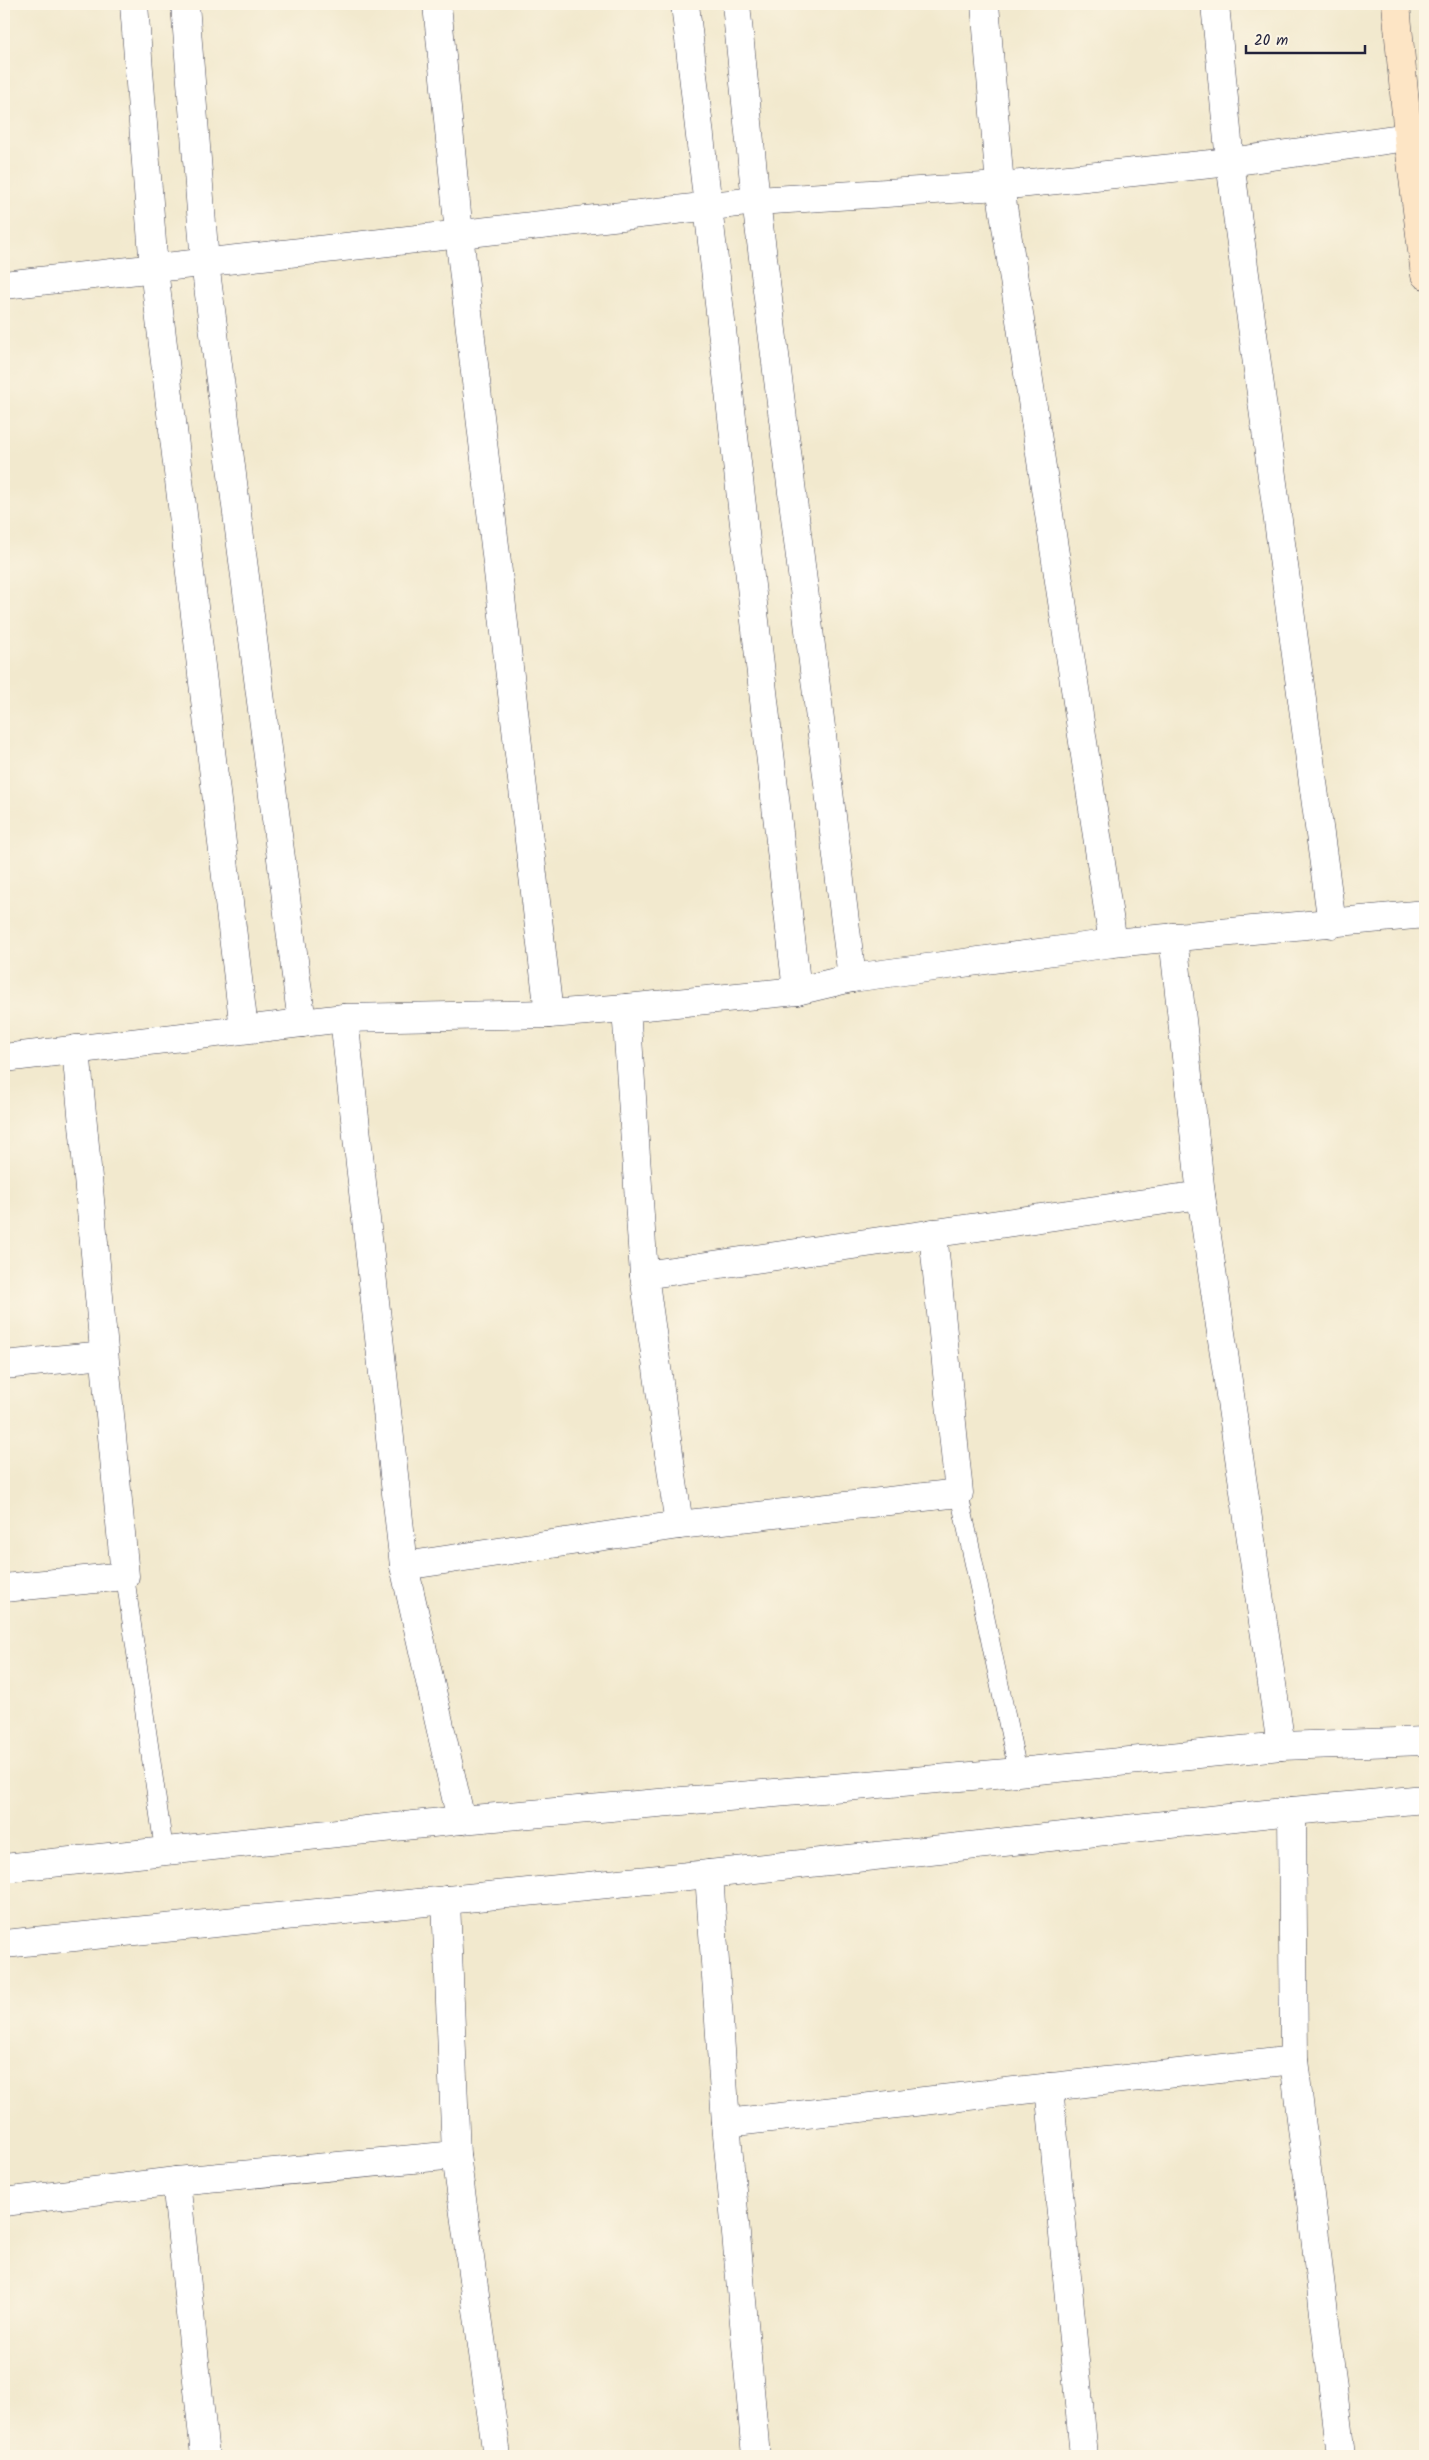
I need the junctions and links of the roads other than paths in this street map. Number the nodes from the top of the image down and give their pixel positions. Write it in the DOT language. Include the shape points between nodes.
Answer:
graph roads {
  1 [pos="134,4"];
  2 [pos="185,4"];
  3 [pos="438,4"];
  4 [pos="685,4"];
  5 [pos="736,4"];
  6 [pos="984,4"];
  7 [pos="1215,4"];
  8 [pos="1396,4"];
  9 [pos="1408,137"];
  10 [pos="1230,162"];
  11 [pos="1000,186"];
  12 [pos="756,201"];
  13 [pos="707,207"];
  14 [pos="459,234"];
  15 [pos="205,263"];
  16 [pos="154,269"];
  17 [pos="1425,275"];
  18 [pos="4,286"];
  19 [pos="1425,914"];
  20 [pos="1332,924"];
  21 [pos="1173,937"];
  22 [pos="1113,943"];
  23 [pos="852,978"];
  24 [pos="797,991"];
  25 [pos="626,1008"];
  26 [pos="549,1014"];
  27 [pos="344,1018"];
  28 [pos="302,1023"];
  29 [pos="244,1029"];
  30 [pos="76,1049"];
  31 [pos="4,1058"];
  32 [pos="1201,1194"];
  33 [pos="933,1234"];
  34 [pos="644,1275"];
  35 [pos="104,1355"];
  36 [pos="4,1365"];
  37 [pos="959,1493"];
  38 [pos="679,1525"];
  39 [pos="404,1566"];
  40 [pos="125,1576"];
  41 [pos="4,1588"];
  42 [pos="1425,1741"];
  43 [pos="1281,1746"];
  44 [pos="1018,1772"];
  45 [pos="1425,1799"];
  46 [pos="1292,1811"];
  47 [pos="461,1820"];
  48 [pos="164,1850"];
  49 [pos="4,1868"];
  50 [pos="709,1874"];
  51 [pos="446,1900"];
  52 [pos="4,1944"];
  53 [pos="1294,2060"];
  54 [pos="1049,2087"];
  55 [pos="726,2123"];
  56 [pos="456,2155"];
  57 [pos="176,2181"];
  58 [pos="4,2202"];
  59 [pos="205,2456"];
  60 [pos="497,2456"];
  61 [pos="756,2456"];
  62 [pos="1084,2456"];
  63 [pos="1341,2456"];
  1 -- 16 [label="street"];
  2 -- 15 [label="street"];
  3 -- 14 [label="street"];
  4 -- 13 [label="street"];
  5 -- 12 [label="street"];
  6 -- 11 [label="street"];
  7 -- 10 [label="street"];
  8 -- 9 [label="main road"];
  9 -- 10 [label="street"];
  9 -- 17 [label="main road"];
  10 -- 11 [label="street"];
  10 -- 20 [label="street"];
  11 -- 12 [label="street"];
  11 -- 22 [label="street"];
  12 -- 13 [label="street"];
  12 -- 23 [label="street"];
  13 -- 14 [label="street"];
  13 -- 24 [label="street"];
  14 -- 15 [label="street"];
  14 -- 26 [label="street"];
  15 -- 16 [label="street"];
  15 -- 28 [label="street"];
  16 -- 18 [label="street"];
  16 -- 29 [label="street"];
  19 -- 20 [label="street"];
  20 -- 21 [label="street"];
  21 -- 22 [label="street"];
  21 -- 32 [label="street"];
  22 -- 23 [label="street"];
  23 -- 24 [label="street"];
  24 -- 25 [label="street"];
  25 -- 26 [label="street"];
  25 -- 34 [label="street"];
  26 -- 27 [label="street"];
  27 -- 28 [label="street"];
  27 -- 39 [label="street"];
  28 -- 29 [label="street"];
  29 -- 30 [label="street"];
  30 -- 31 [label="street"];
  30 -- 35 [label="street"];
  32 -- 33 [label="street"];
  32 -- 43 [label="street"];
  33 -- 34 [label="street"];
  33 -- 37 [label="street"];
  34 -- 38 [label="street"];
  35 -- 36 [label="street"];
  35 -- 40 [label="street"];
  37 -- 38 [label="street"];
  37 -- 44 [label="lane"];
  38 -- 39 [label="street"];
  39 -- 47 [label="street"];
  40 -- 41 [label="street"];
  40 -- 48 [label="lane"];
  42 -- 43 [label="street"];
  43 -- 44 [label="street"];
  44 -- 47 [label="street"];
  45 -- 46 [label="street"];
  46 -- 50 [label="street"];
  46 -- 53 [label="street"];
  47 -- 48 [label="street"];
  48 -- 49 [label="street"];
  50 -- 51 [label="street"];
  50 -- 55 [label="street"];
  51 -- 52 [label="street"];
  51 -- 56 [label="street"];
  53 -- 54 [label="street"];
  53 -- 63 [label="street"];
  54 -- 55 [label="street"];
  54 -- 62 [label="street"];
  55 -- 61 [label="street"];
  56 -- 57 [label="street"];
  56 -- 60 [label="street"];
  57 -- 58 [label="street"];
  57 -- 59 [label="street"];
}
